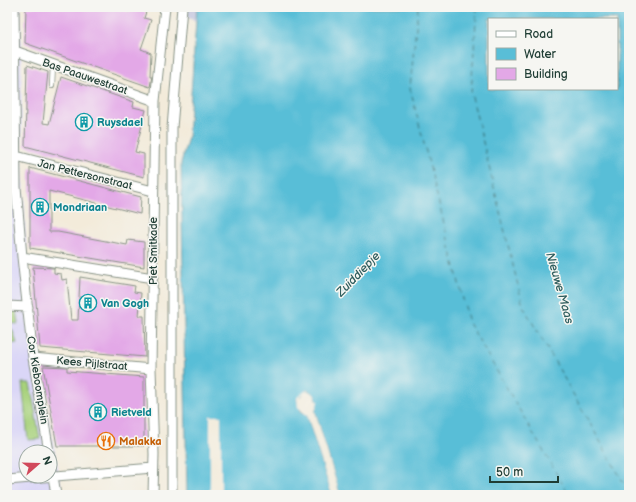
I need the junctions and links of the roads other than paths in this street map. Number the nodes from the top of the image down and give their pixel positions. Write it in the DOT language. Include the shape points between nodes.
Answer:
graph roads {
  1 [pos="14,7"];
  2 [pos="182,7"];
  3 [pos="163,8"];
  4 [pos="15,51"];
  5 [pos="53,65"];
  6 [pos="11,77"];
  7 [pos="52,86"];
  8 [pos="155,101"];
  9 [pos="16,156"];
  10 [pos="12,187"];
  11 [pos="153,191"];
  12 [pos="22,257"];
  13 [pos="153,278"];
  14 [pos="7,306"];
  15 [pos="26,307"];
  16 [pos="33,358"];
  17 [pos="151,369"];
  18 [pos="48,444"];
  19 [pos="152,468"];
  20 [pos="58,477"];
  21 [pos="18,479"];
  22 [pos="7,480"];
  23 [pos="55,484"];
  24 [pos="56,495"];
  25 [pos="153,495"];
  26 [pos="172,495"];
  1 -- 4 [label="street, Cor Kieboomplein"];
  2 -- 26 [label="street, Piet Smitkade" via="172,128"];
  3 -- 8 [label="street, Piet Smitkade"];
  4 -- 5 [label="street, Bas Paauwestraat"];
  4 -- 6 [label="street, Cor Kieboomplein"];
  5 -- 7 [label="lane"];
  5 -- 8 [label="street, Bas Paauwestraat"];
  6 -- 9 [label="street, Cor Kieboomplein"];
  8 -- 11 [label="street, Piet Smitkade"];
  9 -- 10 [label="street, Cor Kieboomplein"];
  9 -- 11 [label="street, Jan Pettersonstraat"];
  10 -- 12 [label="street, Cor Kieboomplein"];
  11 -- 13 [label="street, Piet Smitkade"];
  12 -- 13 [label="street"];
  12 -- 15 [label="street, Cor Kieboomplein"];
  13 -- 17 [label="street, Piet Smitkade"];
  14 -- 15 [label="street"];
  15 -- 16 [label="street, Cor Kieboomplein"];
  16 -- 17 [label="street, Kees Pijlstraat"];
  16 -- 18 [label="street, Cor Kieboomplein"];
  17 -- 19 [label="street, Piet Smitkade" via="154,454"];
  19 -- 20 [label="street"];
  19 -- 25 [label="street, Piet Smitkade"];
  21 -- 22 [label="street"];
  23 -- 24 [label="street"];
}
